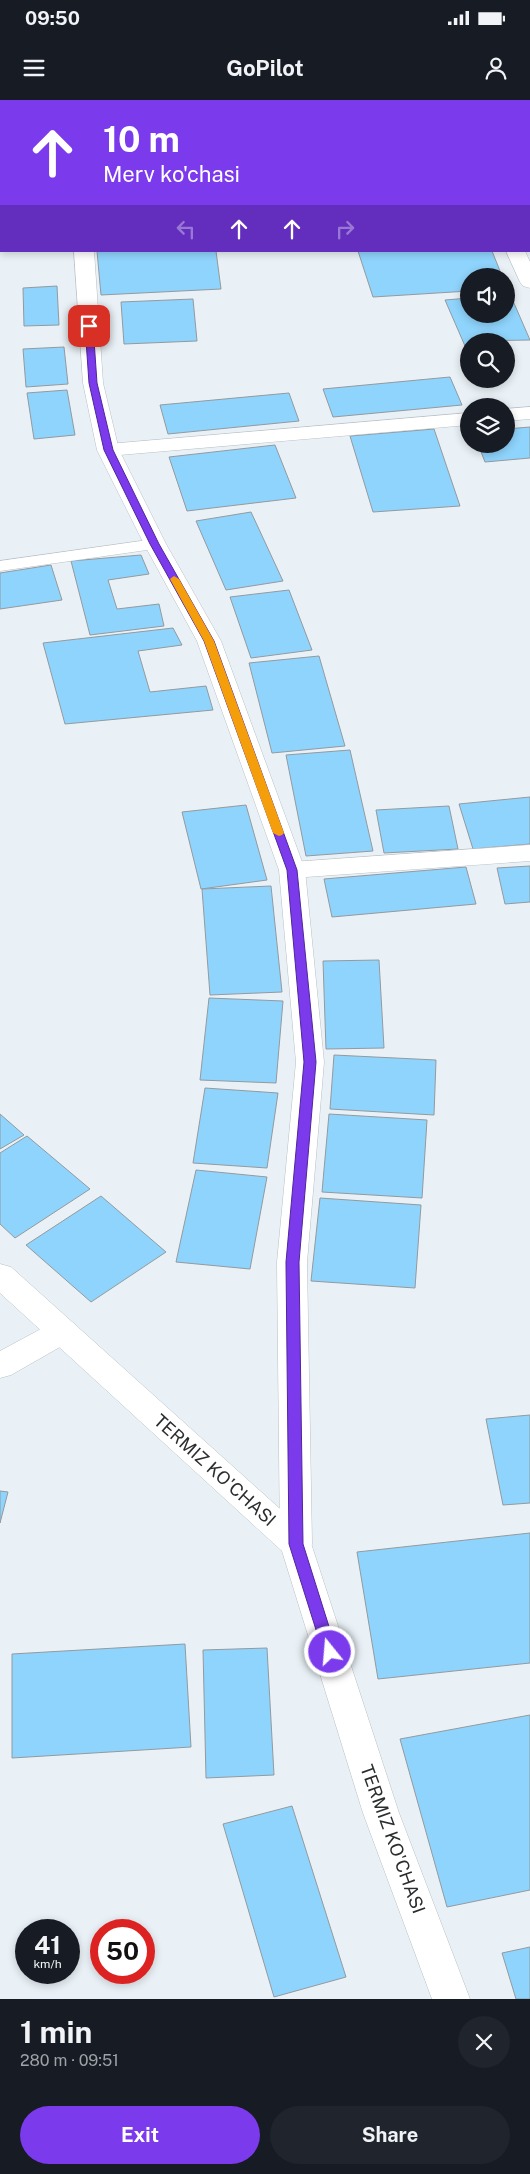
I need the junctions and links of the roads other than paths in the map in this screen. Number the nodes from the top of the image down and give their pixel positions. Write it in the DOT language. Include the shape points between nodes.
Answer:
graph roads {
  1 [pos="84,252"];
  2 [pos="516,252"];
  3 [pos="530,282"];
  4 [pos="530,413"];
  5 [pos="515,414"];
  6 [pos="460,420"];
  7 [pos="108,450"];
  8 [pos="154,544"];
  9 [pos="0,566"];
  10 [pos="530,853"];
  11 [pos="292,870"];
  12 [pos="0,1275"];
  13 [pos="63,1331"];
  14 [pos="0,1366"];
  15 [pos="296,1544"];
  16 [pos="451,1999"];
  1 -- 7 [label="street" via="93,383"];
  2 -- 3 [label="street"];
  4 -- 5 [label="street"];
  6 -- 7 [label="street"];
  7 -- 8 [label="street"];
  8 -- 9 [label="lane"];
  8 -- 11 [label="street" via="209,641"];
  10 -- 11 [label="street"];
  11 -- 15 [label="street" via="310,1062 292,1262"];
  12 -- 13 [label="street, TERMIZ KO'CHASI"];
  13 -- 14 [label="street"];
  13 -- 15 [label="street, TERMIZ KO'CHASI"];
  15 -- 16 [label="street, TERMIZ KO'CHASI" via="381,1813"];
}
